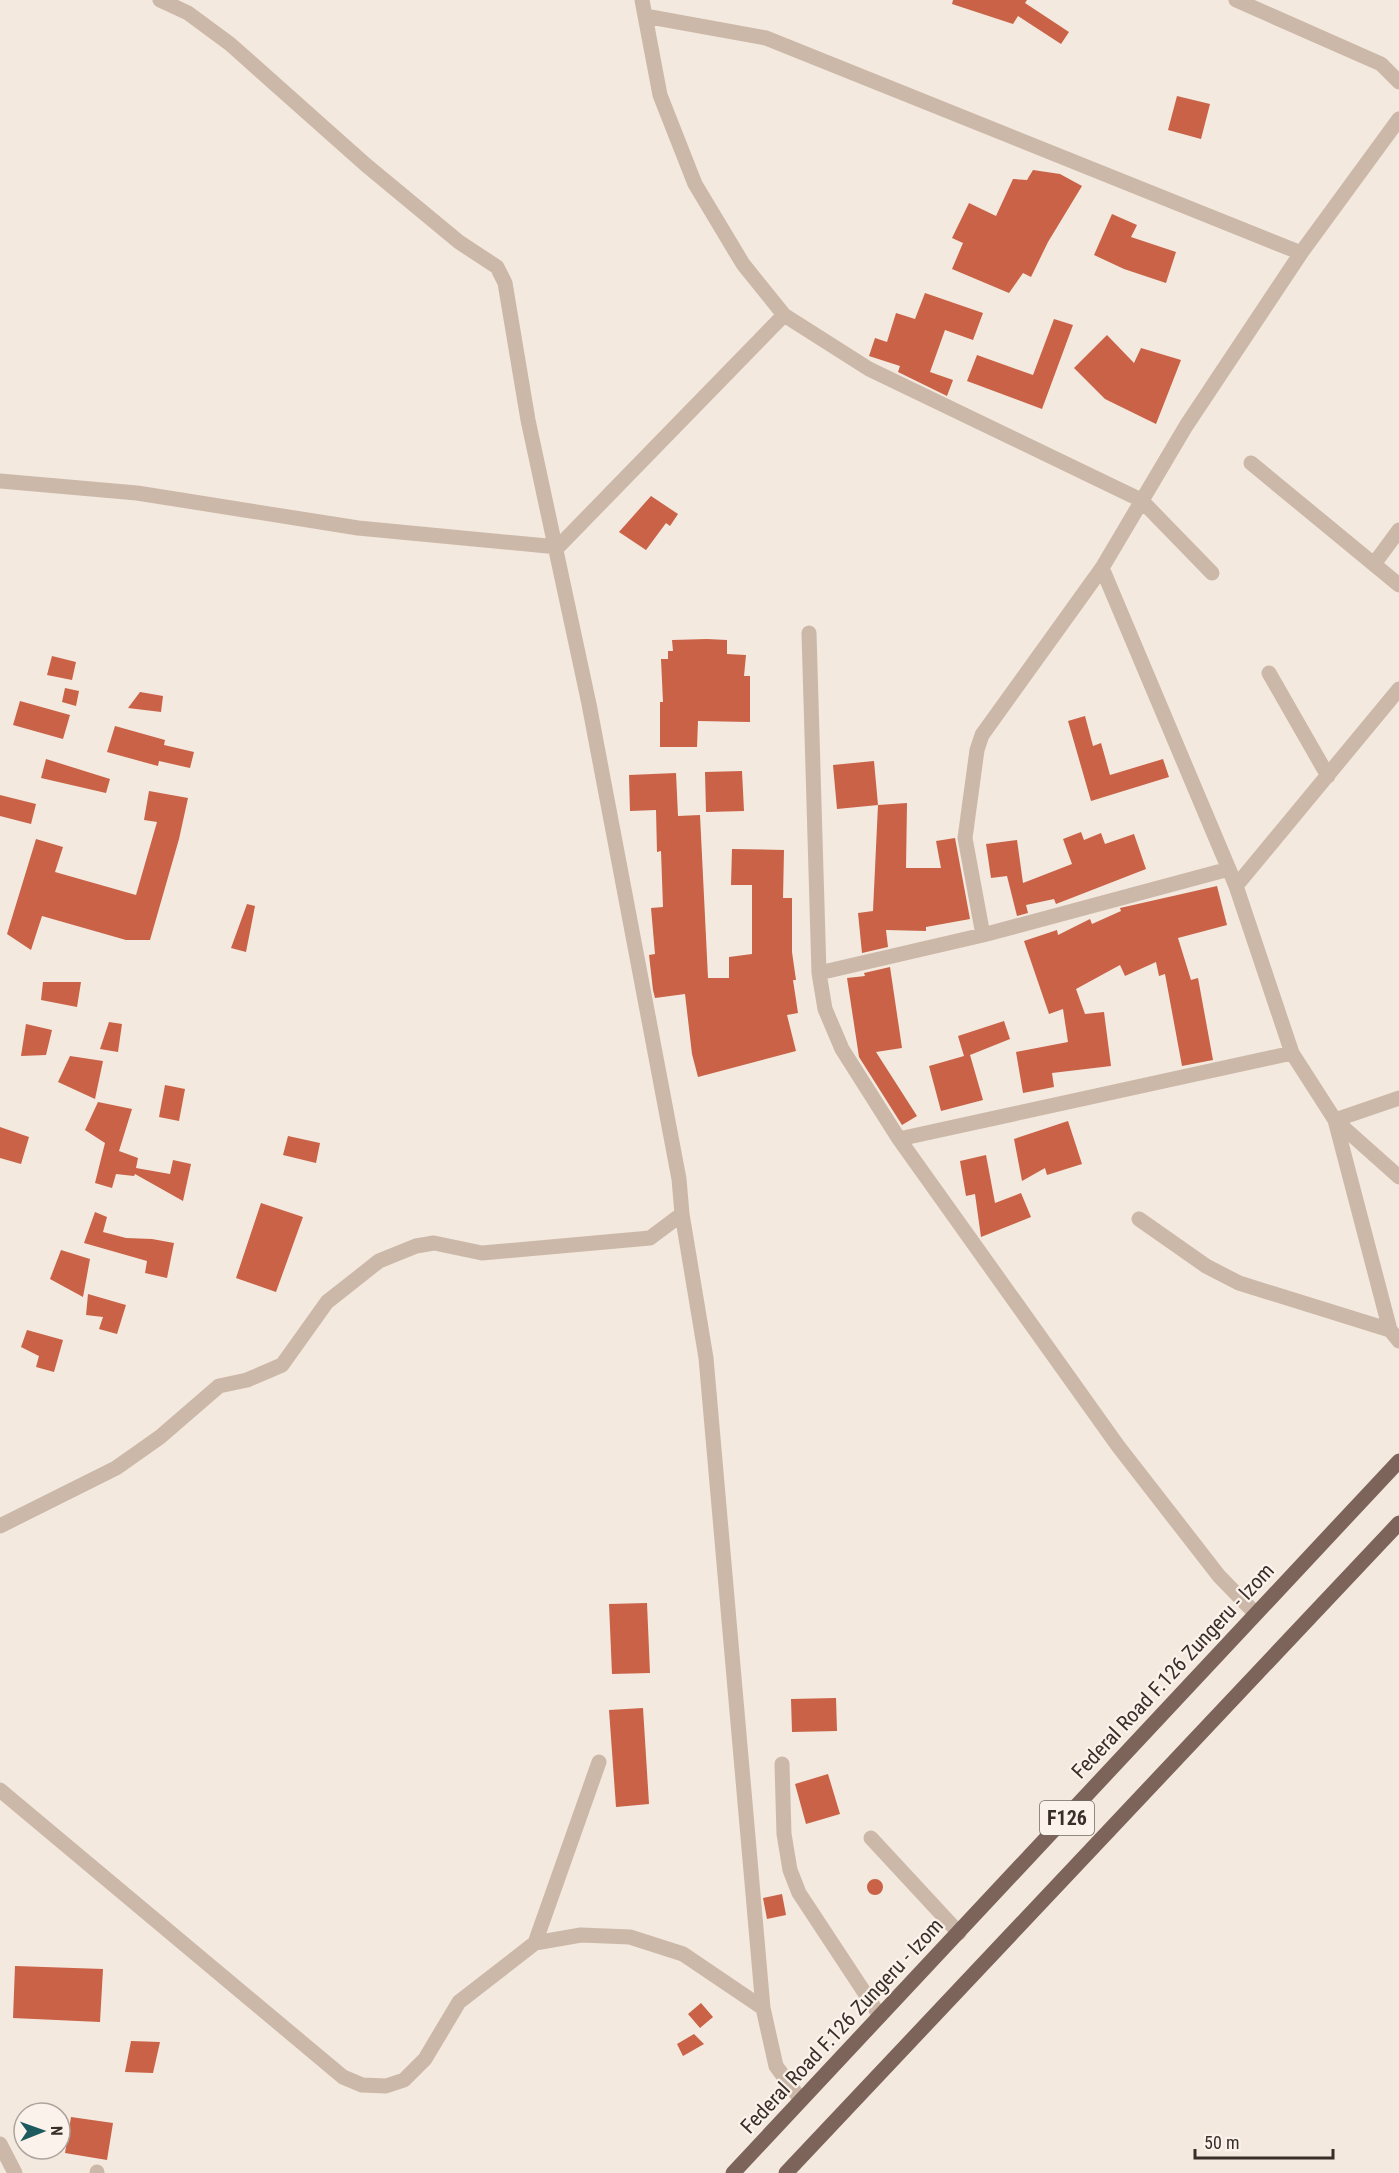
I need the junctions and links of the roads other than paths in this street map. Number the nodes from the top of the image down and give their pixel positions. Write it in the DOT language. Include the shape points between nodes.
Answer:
graph roads {
  1 [pos="160,0"];
  2 [pos="642,0"];
  3 [pos="1236,0"];
  4 [pos="645,16"];
  5 [pos="1399,82"];
  6 [pos="1399,119"];
  7 [pos="1301,252"];
  8 [pos="784,315"];
  9 [pos="1251,463"];
  10 [pos="0,482"];
  11 [pos="1141,500"];
  12 [pos="1399,530"];
  13 [pos="558,547"];
  14 [pos="1374,564"];
  15 [pos="1102,568"];
  16 [pos="1212,573"];
  17 [pos="1399,585"];
  18 [pos="809,633"];
  19 [pos="1269,673"];
  20 [pos="1399,689"];
  21 [pos="1328,776"];
  22 [pos="1229,869"];
  23 [pos="1236,886"];
  24 [pos="983,935"];
  25 [pos="819,973"];
  26 [pos="1292,1053"];
  27 [pos="1399,1098"];
  28 [pos="1335,1120"];
  29 [pos="899,1139"];
  30 [pos="1399,1177"];
  31 [pos="682,1214"];
  32 [pos="1139,1219"];
  33 [pos="1395,1335"];
  34 [pos="1399,1461"];
  35 [pos="1399,1523"];
  36 [pos="0,1526"];
  37 [pos="1255,1613"];
  38 [pos="599,1762"];
  39 [pos="782,1764"];
  40 [pos="0,1790"];
  41 [pos="871,1838"];
  42 [pos="958,1933"];
  43 [pos="535,1943"];
  44 [pos="763,2008"];
  45 [pos="880,2016"];
  46 [pos="801,2100"];
  47 [pos="0,2144"];
  48 [pos="15,2173"];
  49 [pos="733,2173"];
  50 [pos="786,2173"];
  1 -- 13 [label="street" via="188,13 230,44 366,165 459,242 497,267 505,283 528,420"];
  2 -- 4 [label="street"];
  3 -- 5 [label="street" via="1381,64"];
  4 -- 7 [label="street" via="766,38"];
  4 -- 8 [label="street" via="660,95 695,184 743,264"];
  6 -- 7 [label="street"];
  7 -- 11 [label="street"];
  8 -- 11 [label="street" via="869,369"];
  8 -- 13 [label="street"];
  9 -- 14 [label="street"];
  10 -- 13 [label="street" via="138,493 358,528"];
  11 -- 15 [label="street"];
  11 -- 16 [label="street"];
  12 -- 14 [label="street"];
  13 -- 31 [label="street" via="653,1029"];
  14 -- 17 [label="street"];
  15 -- 22 [label="street"];
  15 -- 24 [label="street" via="990,721 977,750 965,838"];
  18 -- 25 [label="street"];
  19 -- 21 [label="street"];
  20 -- 21 [label="street"];
  21 -- 23 [label="street"];
  22 -- 23 [label="street"];
  22 -- 24 [label="street"];
  23 -- 26 [label="street"];
  24 -- 25 [label="street"];
  25 -- 29 [label="street" via="825,1010 842,1049"];
  26 -- 28 [label="street"];
  26 -- 29 [label="street"];
  27 -- 28 [label="street"];
  28 -- 30 [label="street"];
  28 -- 33 [label="street"];
  29 -- 37 [label="street" via="1118,1446 1219,1576"];
  31 -- 36 [label="street" via="650,1238 482,1253 434,1243 380,1261 327,1302 282,1365 247,1380 219,1386 160,1437 116,1468"];
  31 -- 44 [label="street" via="706,1358"];
  32 -- 33 [label="street" via="1206,1266 1239,1282"];
  34 -- 37 [label="main road, Federal Road F.126 Zungeru - Izom / F126"];
  35 -- 50 [label="main road, F126"];
  37 -- 42 [label="main road, Federal Road F.126 Zungeru - Izom / F126"];
  38 -- 43 [label="street"];
  39 -- 45 [label="street" via="784,1834 790,1870 799,1893"];
  40 -- 43 [label="street" via="343,2076 362,2085 386,2086 417,2070 459,2002"];
  41 -- 42 [label="street"];
  42 -- 45 [label="main road, Federal Road F.126 Zungeru - Izom / F126"];
  43 -- 44 [label="street" via="581,1935 630,1937 690,1958"];
  44 -- 46 [label="street" via="776,2066"];
  45 -- 46 [label="main road, Federal Road F.126 Zungeru - Izom / F126"];
  46 -- 49 [label="main road, Federal Road F.126 Zungeru - Izom / F126"];
  47 -- 48 [label="street"];
}
